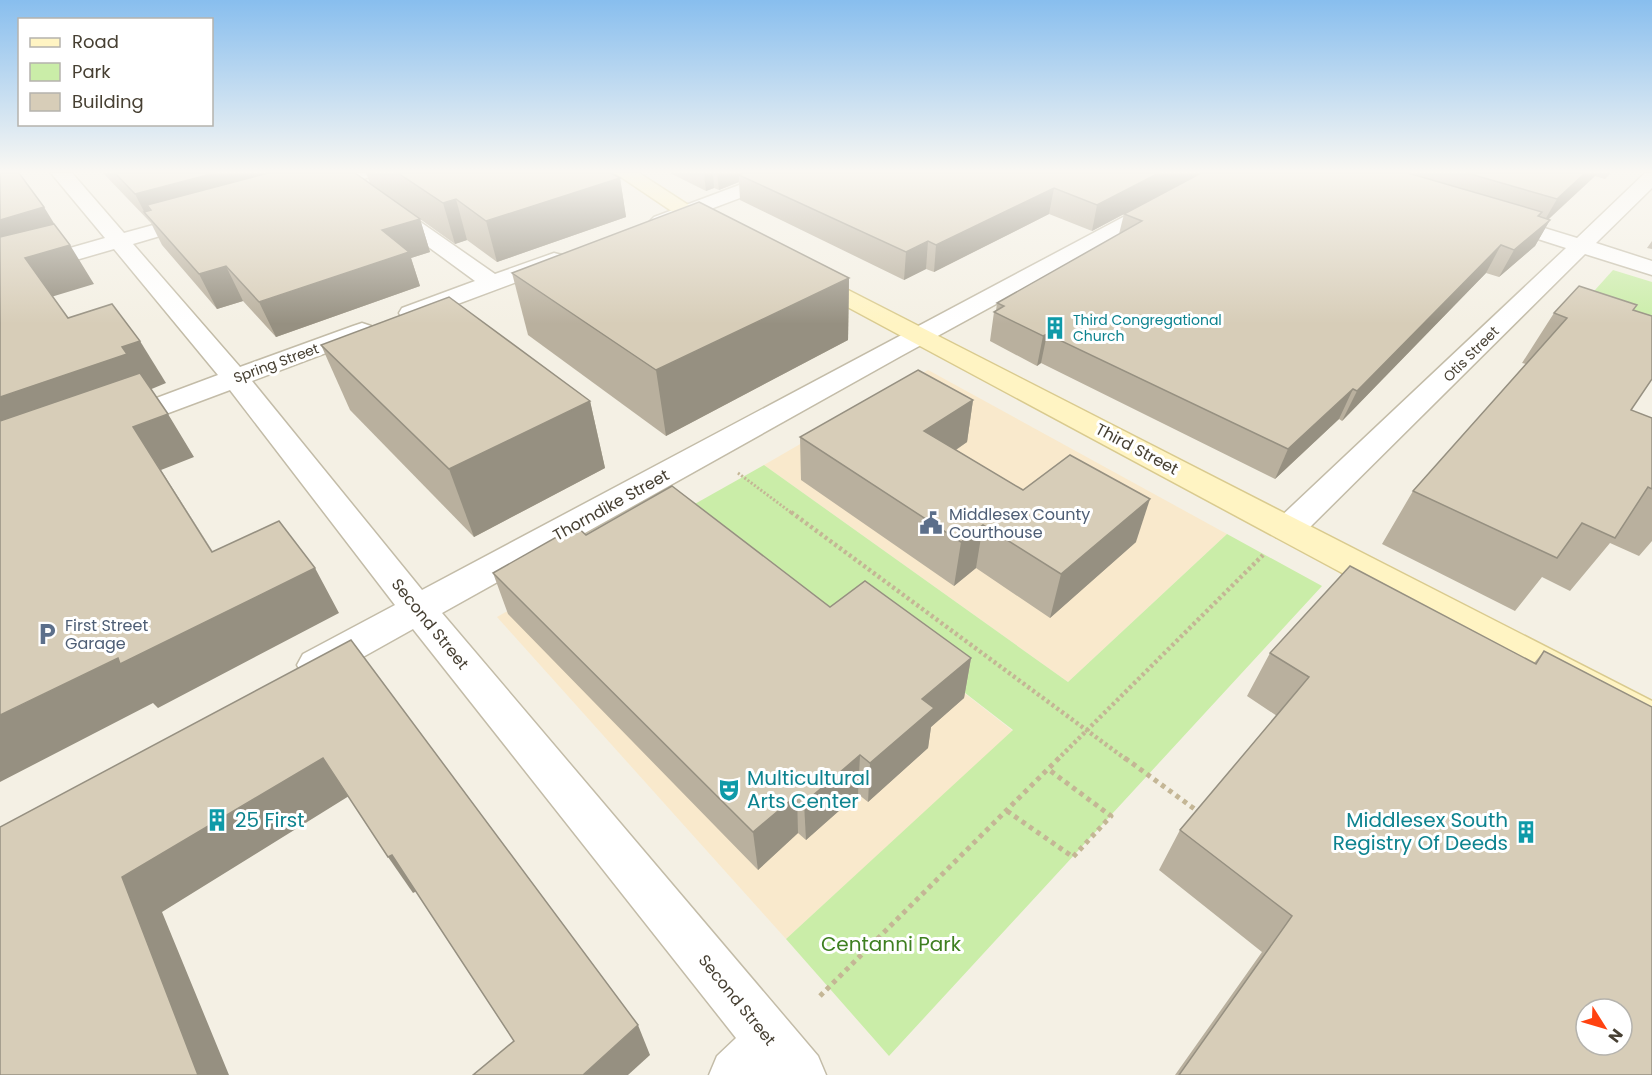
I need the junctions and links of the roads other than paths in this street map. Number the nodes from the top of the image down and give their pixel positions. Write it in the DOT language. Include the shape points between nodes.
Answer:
graph roads {
  1 [pos="103,223"];
  2 [pos="182,223"];
  3 [pos="413,223"];
  4 [pos="654,223"];
  5 [pos="708,223"];
  6 [pos="1128,223"];
  7 [pos="1507,223"];
  8 [pos="1605,223"];
  9 [pos="638,229"];
  10 [pos="738,239"];
  11 [pos="118,241"];
  12 [pos="1582,246"];
  13 [pos="582,250"];
  14 [pos="790,267"];
  15 [pos="1652,268"];
  16 [pos="0,275"];
  17 [pos="492,283"];
  18 [pos="921,335"];
  19 [pos="235,378"];
  20 [pos="100,428"];
  21 [pos="1279,538"];
  22 [pos="418,610"];
  23 [pos="282,683"];
  24 [pos="1652,720"];
  25 [pos="768,1064"];
  1 -- 11 [label="street, Second Street"];
  2 -- 11 [label="street"];
  3 -- 17 [label="street"];
  4 -- 9 [label="street"];
  5 -- 10 [label="main road"];
  6 -- 18 [label="street, Thorndike Street"];
  7 -- 12 [label="street"];
  8 -- 12 [label="street, Otis Street"];
  11 -- 16 [label="street"];
  11 -- 19 [label="street, Second Street"];
  12 -- 15 [label="street"];
  12 -- 21 [label="street, Otis Street"];
  13 -- 17 [label="street, Spring Street"];
  14 -- 18 [label="main road, Third Street"];
  17 -- 19 [label="street, Spring Street"];
  18 -- 21 [label="main road, Third Street"];
  18 -- 22 [label="street, Thorndike Street"];
  19 -- 20 [label="street, Spring Street"];
  19 -- 22 [label="street, Second Street"];
  21 -- 24 [label="main road, Third Street"];
  22 -- 23 [label="street, Thorndike Street"];
  22 -- 25 [label="street, Second Street"];
}
